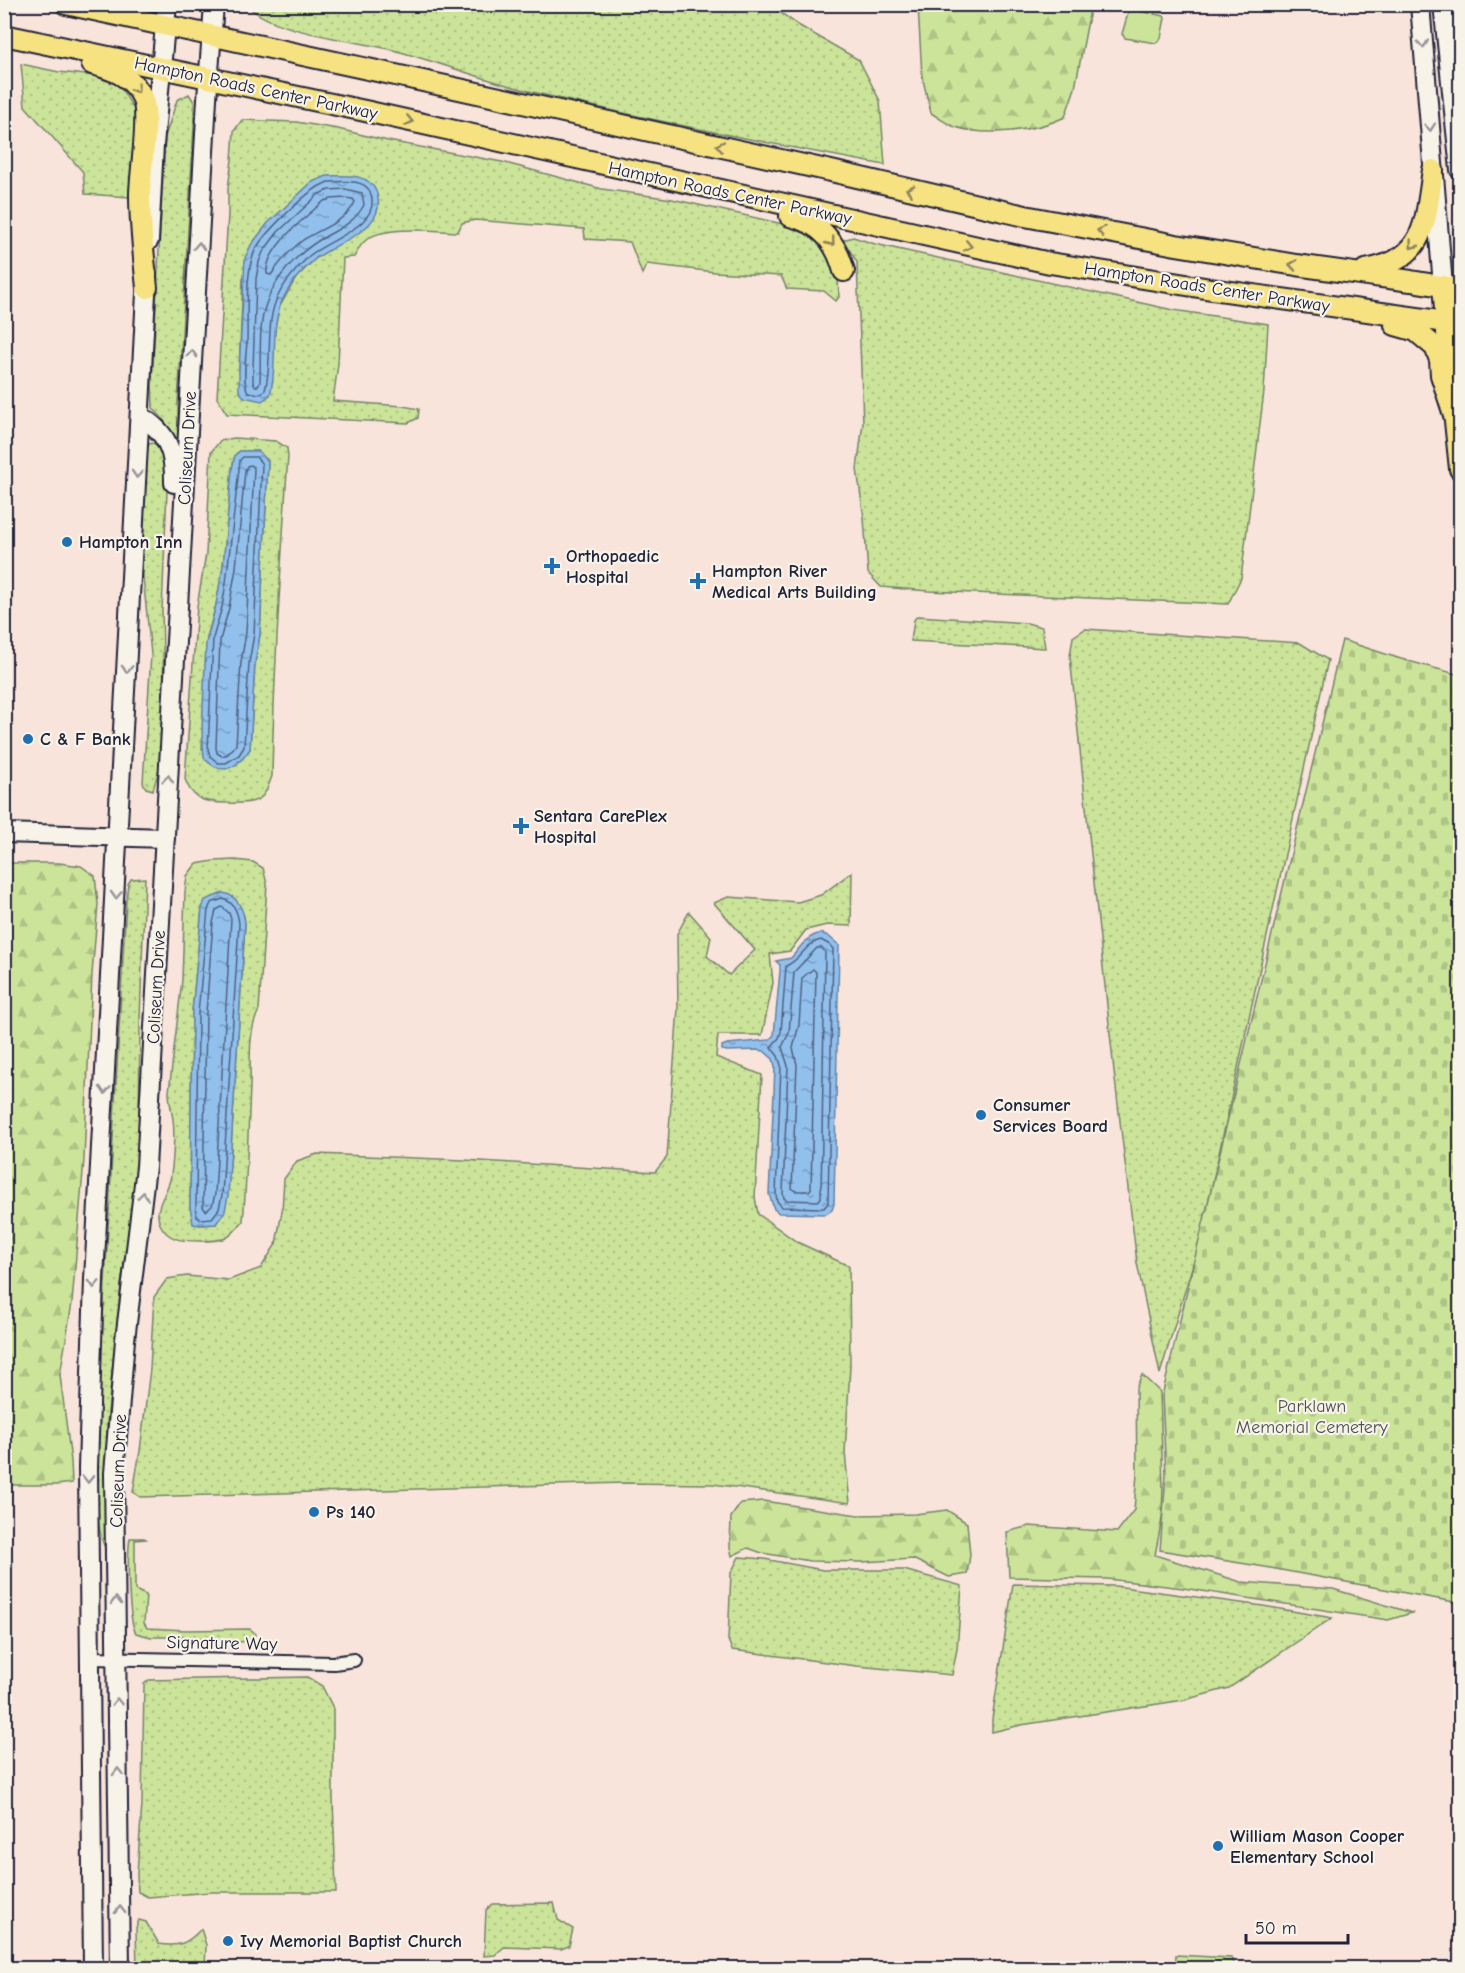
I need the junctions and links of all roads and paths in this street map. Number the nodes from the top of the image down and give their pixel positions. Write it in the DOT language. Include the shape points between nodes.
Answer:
graph roads {
  1 [pos="66,4"];
  2 [pos="167,4"];
  3 [pos="214,4"];
  4 [pos="1420,4"];
  5 [pos="1443,4"];
  6 [pos="166,26"];
  7 [pos="4,35"];
  8 [pos="212,36"];
  9 [pos="4,44"];
  10 [pos="163,68"];
  11 [pos="208,77"];
  12 [pos="579,160"];
  13 [pos="1433,170"];
  14 [pos="1461,170"];
  15 [pos="844,271"];
  16 [pos="1350,273"];
  17 [pos="147,288"];
  18 [pos="1452,288"];
  19 [pos="1211,289"];
  20 [pos="1453,323"];
  21 [pos="1454,415"];
  22 [pos="140,416"];
  23 [pos="1461,469"];
  24 [pos="174,700"];
  25 [pos="4,833"];
  26 [pos="119,837"];
  27 [pos="165,838"];
  28 [pos="89,1658"];
  29 [pos="117,1659"];
  30 [pos="354,1660"];
  31 [pos="93,1968"];
  32 [pos="120,1968"];
  1 -- 6 [label="main road, Hampton Roads Center Parkway"];
  2 -- 6 [label="street, Coliseum Drive"];
  3 -- 8 [label="street, Coliseum Drive"];
  4 -- 13 [label="street, one-way"];
  5 -- 14 [label="street"];
  6 -- 8 [label="main road, Hampton Roads Center Parkway"];
  6 -- 10 [label="street, Coliseum Drive"];
  7 -- 10 [label="main road, Hampton Roads Center Parkway"];
  8 -- 11 [label="street, Coliseum Drive"];
  16 -- 8 [label="main road, Hampton Roads Center Parkway, one-way" via="1025,216"];
  9 -- 17 [label="main road, one-way" via="110,69 138,90 145,112 140,196"];
  10 -- 11 [label="main road, Hampton Roads Center Parkway"];
  10 -- 17 [label="street, Coliseum Drive" via="154,145"];
  11 -- 12 [label="main road, Hampton Roads Center Parkway, one-way"];
  24 -- 11 [label="street, Coliseum Drive, one-way"];
  12 -- 15 [label="main road, one-way" via="636,183 800,218 831,241"];
  12 -- 19 [label="main road, Hampton Roads Center Parkway, one-way" via="1050,263"];
  13 -- 16 [label="main road, one-way" via="1422,232 1410,250 1383,267"];
  13 -- 18 [label="street"];
  16 -- 18 [label="main road, Hampton Roads Center Parkway"];
  17 -- 22 [label="street, Coliseum Drive"];
  18 -- 20 [label="main road"];
  19 -- 20 [label="main road, Hampton Roads Center Parkway"];
  19 -- 21 [label="main road" via="1287,310 1416,331 1438,352"];
  20 -- 21 [label="main road"];
  21 -- 23 [label="main road"];
  22 -- 24 [label="street" via="162,436 174,463 168,595"];
  22 -- 26 [label="street, Coliseum Drive, one-way"];
  27 -- 24 [label="street, Coliseum Drive, one-way"];
  25 -- 26 [label="street"];
  26 -- 27 [label="street"];
  26 -- 28 [label="street, Coliseum Drive, one-way" via="94,1279 88,1468"];
  29 -- 27 [label="street, Coliseum Drive, one-way" via="114,1473 146,1167"];
  28 -- 29 [label="street, Signature Way"];
  28 -- 31 [label="street, Coliseum Drive"];
  29 -- 30 [label="street, Signature Way" via="334,1663"];
  32 -- 29 [label="street, Coliseum Drive, one-way"];
}
